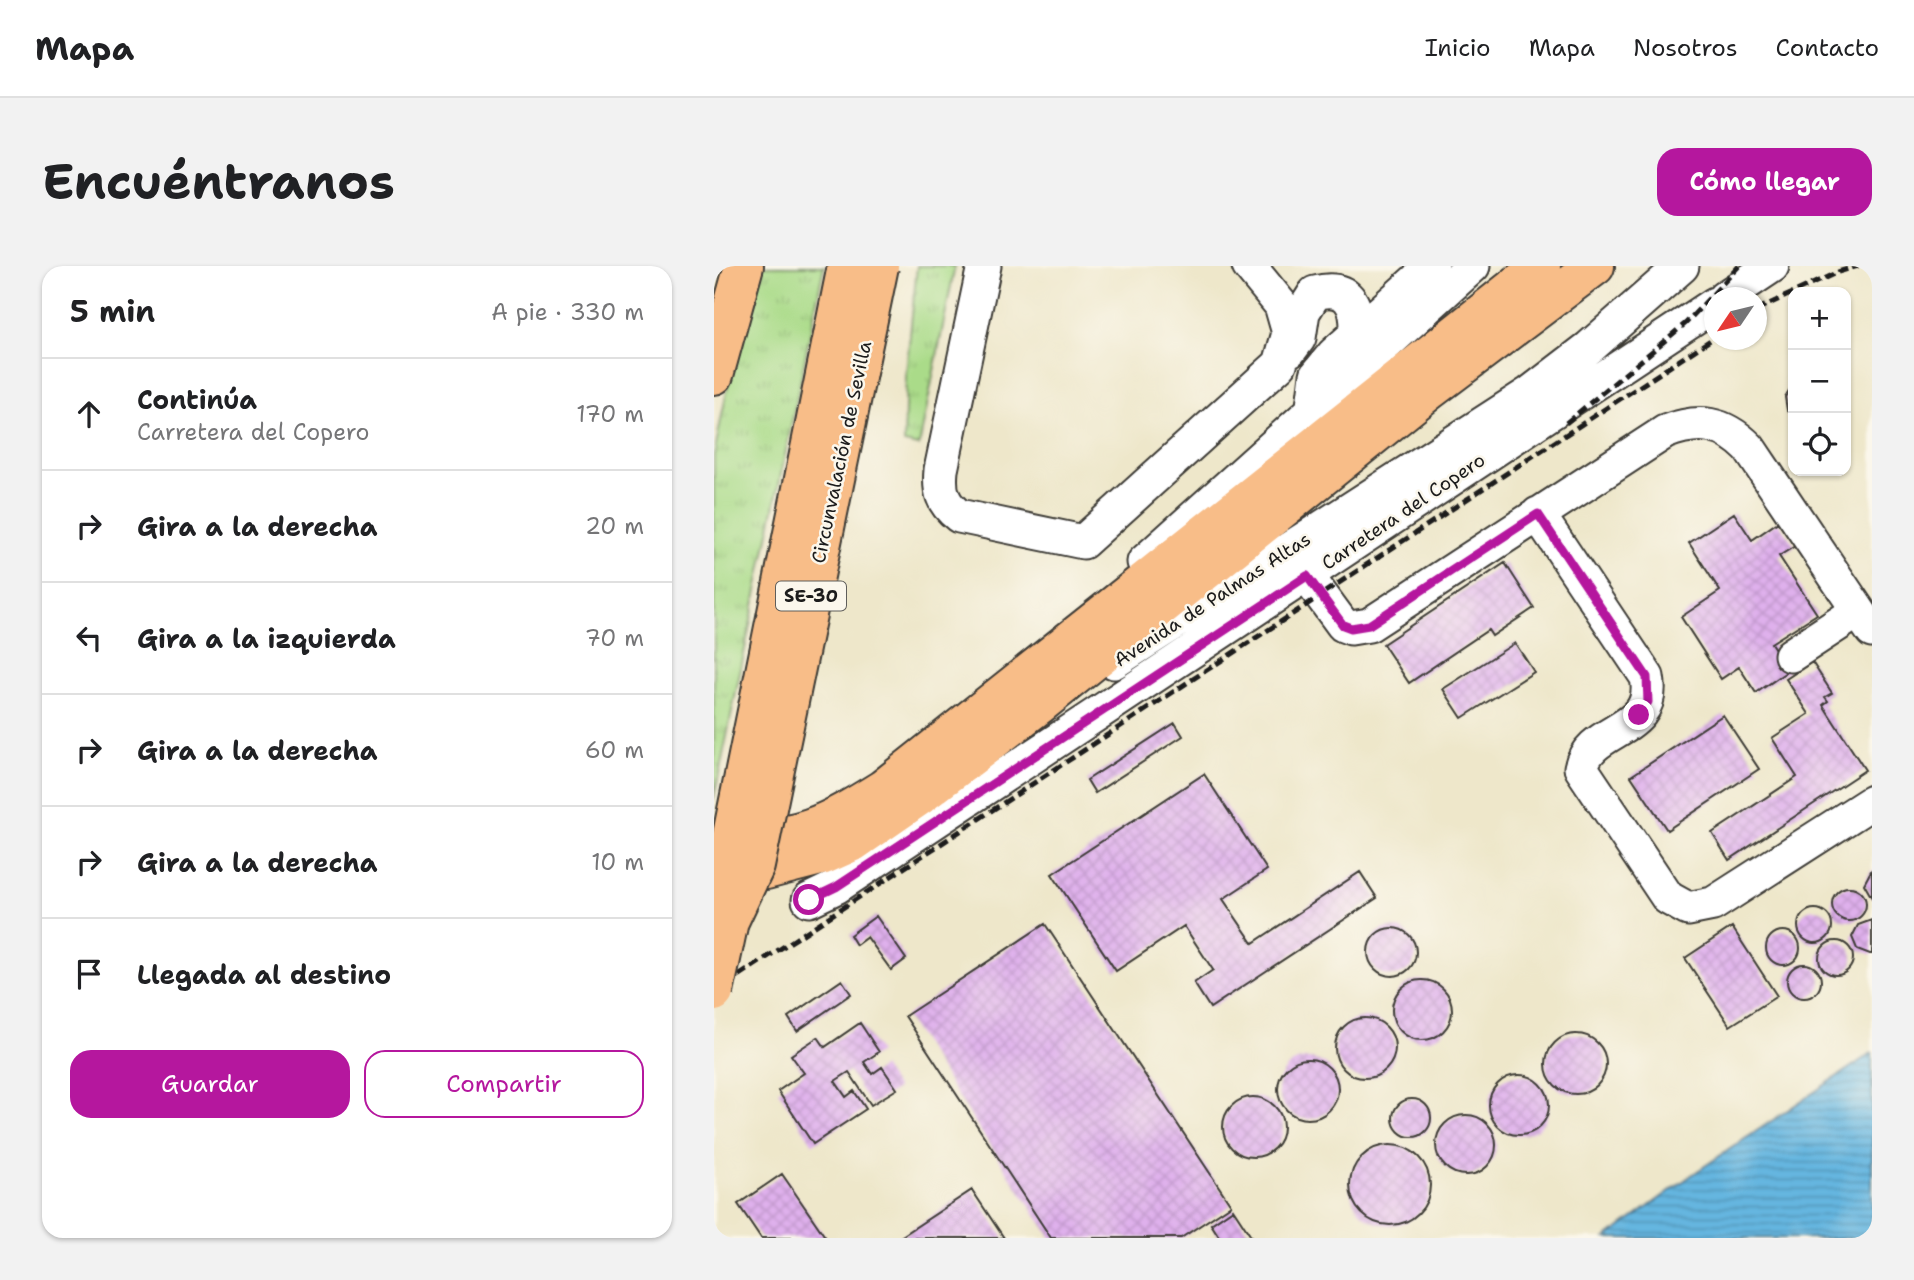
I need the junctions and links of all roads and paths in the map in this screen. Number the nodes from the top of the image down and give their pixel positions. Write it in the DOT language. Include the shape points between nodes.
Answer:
graph roads {
  1 [pos="744,266"];
  2 [pos="847,266"];
  3 [pos="879,266"];
  4 [pos="984,266"];
  5 [pos="1249,266"];
  6 [pos="1432,266"];
  7 [pos="1473,266"];
  8 [pos="1541,266"];
  9 [pos="1595,266"];
  10 [pos="1682,266"];
  11 [pos="1772,266"];
  12 [pos="1740,287"];
  13 [pos="1704,311"];
  14 [pos="1357,333"];
  15 [pos="714,375"];
  16 [pos="1295,384"];
  17 [pos="1538,514"];
  18 [pos="1307,576"];
  19 [pos="1865,621"];
  20 [pos="1791,655"];
  21 [pos="1001,696"];
  22 [pos="1039,705"];
  23 [pos="1872,802"];
  24 [pos="714,832"];
  25 [pos="714,870"];
  26 [pos="809,900"];
  27 [pos="729,921"];
  28 [pos="714,992"];
  1 -- 15 [label="main road"];
  2 -- 27 [label="main road, Circunvalación de Sevilla / SE-30, bridge" via="727,860"];
  3 -- 27 [label="main road, Circunvalación de Sevilla / SE-30, bridge" via="755,866"];
  4 -- 16 [label="street" via="941,470 939,490 948,508 959,516 1083,542 1181,454 1217,449"];
  5 -- 16 [label="street" via="1280,305 1289,333"];
  6 -- 14 [label="street"];
  7 -- 16 [label="street"];
  8 -- 21 [label="main road"];
  9 -- 22 [label="main road" via="1430,390"];
  10 -- 22 [label="street, Avenida de Palmas Altas" via="1530,393 1132,652"];
  11 -- 12 [label="street"];
  13 -- 18 [label="street, Carretera del Copero"];
  14 -- 16 [label="street" via="1317,374"];
  14 -- 16 [label="street" via="1358,312 1347,296 1330,289 1315,293 1303,312"];
  16 -- 21 [label="street"];
  17 -- 18 [label="street" via="1369,625 1343,625"];
  17 -- 19 [label="street" via="1665,432 1702,422 1720,426 1749,448"];
  17 -- 23 [label="street" via="1647,677 1648,702 1639,715 1589,750 1581,768 1668,898 1688,909 1713,904"];
  18 -- 26 [label="street, Carretera del Copero" via="836,887"];
  19 -- 20 [label="street"];
  21 -- 24 [label="main road" via="883,789 837,818 801,833 760,839"];
  22 -- 25 [label="main road, Avenida de Palmas Altas" via="853,842 766,870"];
  27 -- 28 [label="main road, Circunvalación de Sevilla / SE-30, bridge"];
}
